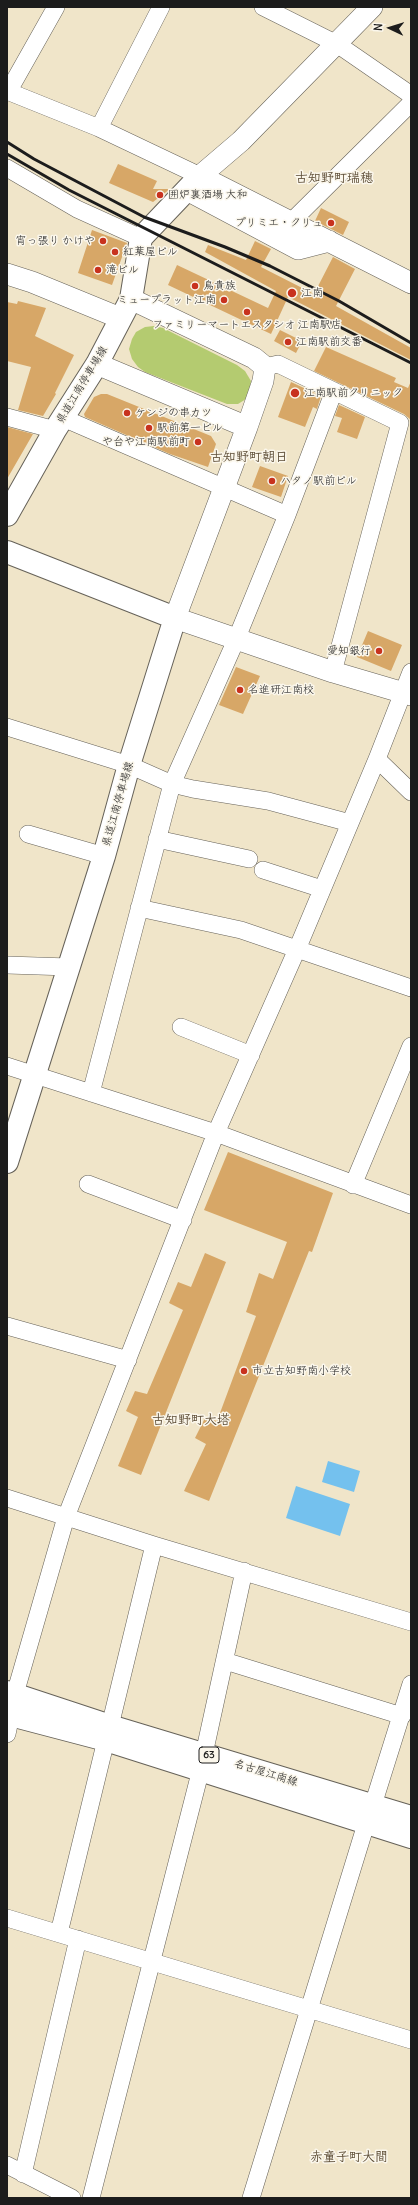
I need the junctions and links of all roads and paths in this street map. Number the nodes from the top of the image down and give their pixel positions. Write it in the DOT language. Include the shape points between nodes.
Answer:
graph roads {
  1 [pos="56,7"];
  2 [pos="162,7"];
  3 [pos="263,7"];
  4 [pos="372,7"];
  5 [pos="337,44"];
  6 [pos="8,91"];
  7 [pos="411,95"];
  8 [pos="411,103"];
  9 [pos="99,128"];
  10 [pos="7,168"];
  11 [pos="194,183"];
  12 [pos="291,222"];
  13 [pos="141,238"];
  14 [pos="329,241"];
  15 [pos="7,274"];
  16 [pos="411,283"];
  17 [pos="131,299"];
  18 [pos="120,318"];
  19 [pos="97,364"];
  20 [pos="265,367"];
  21 [pos="334,391"];
  22 [pos="7,417"];
  23 [pos="59,424"];
  24 [pos="405,425"];
  25 [pos="247,427"];
  26 [pos="224,487"];
  27 [pos="7,515"];
  28 [pos="287,515"];
  29 [pos="8,557"];
  30 [pos="175,618"];
  31 [pos="236,640"];
  32 [pos="333,672"];
  33 [pos="411,672"];
  34 [pos="407,694"];
  35 [pos="7,728"];
  36 [pos="377,759"];
  37 [pos="129,765"];
  38 [pos="172,784"];
  39 [pos="411,792"];
  40 [pos="350,822"];
  41 [pos="28,834"];
  42 [pos="157,840"];
  43 [pos="104,856"];
  44 [pos="249,859"];
  45 [pos="263,870"];
  46 [pos="322,889"];
  47 [pos="139,908"];
  48 [pos="298,947"];
  49 [pos="7,965"];
  50 [pos="69,967"];
  51 [pos="411,988"];
  52 [pos="181,1027"];
  53 [pos="411,1046"];
  54 [pos="251,1055"];
  55 [pos="7,1066"];
  56 [pos="35,1074"];
  57 [pos="91,1093"];
  58 [pos="216,1133"];
  59 [pos="7,1162"];
  60 [pos="88,1184"];
  61 [pos="353,1185"];
  62 [pos="411,1205"];
  63 [pos="183,1220"];
  64 [pos="7,1326"];
  65 [pos="128,1360"];
  66 [pos="7,1498"];
  67 [pos="66,1517"];
  68 [pos="154,1545"];
  69 [pos="244,1571"];
  70 [pos="411,1622"];
  71 [pos="225,1661"];
  72 [pos="411,1684"];
  73 [pos="11,1693"];
  74 [pos="402,1716"];
  75 [pos="8,1721"];
  76 [pos="108,1733"];
  77 [pos="202,1762"];
  78 [pos="370,1814"];
  79 [pos="411,1817"];
  80 [pos="411,1837"];
  81 [pos="7,1918"];
  82 [pos="59,1933"];
  83 [pos="78,1939"];
  84 [pos="153,1963"];
  85 [pos="309,2009"];
  86 [pos="411,2040"];
  87 [pos="7,2165"];
  88 [pos="23,2174"];
  89 [pos="72,2198"];
  90 [pos="91,2198"];
  91 [pos="251,2198"];
  1 -- 6 [label="street"];
  2 -- 9 [label="street"];
  3 -- 5 [label="street"];
  4 -- 5 [label="street"];
  5 -- 7 [label="street"];
  5 -- 11 [label="street" via="241,142"];
  6 -- 9 [label="street"];
  8 -- 12 [label="street"];
  9 -- 11 [label="street"];
  10 -- 13 [label="street" via="77,209"];
  11 -- 12 [label="street"];
  11 -- 13 [label="main road"];
  11 -- 14 [label="street" via="298,249"];
  12 -- 14 [label="street"];
  13 -- 17 [label="main road, 県道江南停車場線"];
  14 -- 16 [label="street"];
  15 -- 18 [label="street"];
  17 -- 18 [label="main road, 県道江南停車場線"];
  17 -- 20 [label="street" via="254,358"];
  18 -- 19 [label="main road, 県道江南停車場線"];
  19 -- 23 [label="main road, 県道江南停車場線"];
  19 -- 25 [label="street"];
  20 -- 21 [label="street" via="278,364"];
  20 -- 25 [label="street" via="263,381"];
  21 -- 24 [label="street"];
  21 -- 28 [label="street"];
  22 -- 23 [label="street"];
  23 -- 26 [label="street"];
  23 -- 27 [label="main road, 県道江南停車場線"];
  24 -- 32 [label="street"];
  25 -- 26 [label="street"];
  26 -- 28 [label="street"];
  26 -- 30 [label="street"];
  28 -- 31 [label="street"];
  29 -- 30 [label="main road"];
  30 -- 31 [label="street"];
  30 -- 37 [label="main road, 県道江南停車場線"];
  31 -- 32 [label="street"];
  31 -- 38 [label="street"];
  32 -- 34 [label="street"];
  33 -- 34 [label="street"];
  34 -- 36 [label="street"];
  35 -- 37 [label="street"];
  36 -- 39 [label="street"];
  36 -- 40 [label="street"];
  37 -- 38 [label="street"];
  37 -- 43 [label="main road, 県道江南停車場線"];
  38 -- 40 [label="street" via="268,801"];
  38 -- 42 [label="street"];
  40 -- 46 [label="street"];
  41 -- 43 [label="street"];
  42 -- 44 [label="street"];
  42 -- 47 [label="street"];
  43 -- 50 [label="main road, 県道江南停車場線"];
  45 -- 46 [label="street"];
  46 -- 48 [label="street"];
  47 -- 48 [label="street" via="241,930"];
  47 -- 57 [label="street"];
  48 -- 51 [label="street"];
  48 -- 54 [label="street"];
  49 -- 50 [label="street"];
  50 -- 56 [label="main road, 県道江南停車場線"];
  52 -- 54 [label="street"];
  53 -- 61 [label="street"];
  54 -- 58 [label="street"];
  55 -- 56 [label="street"];
  56 -- 57 [label="street"];
  56 -- 59 [label="main road, 県道江南停車場線"];
  57 -- 58 [label="street"];
  58 -- 61 [label="street"];
  58 -- 63 [label="street"];
  60 -- 63 [label="street"];
  61 -- 62 [label="street"];
  63 -- 65 [label="street"];
  64 -- 65 [label="street"];
  65 -- 67 [label="street"];
  66 -- 67 [label="street"];
  67 -- 68 [label="street"];
  67 -- 73 [label="street"];
  68 -- 69 [label="street"];
  68 -- 76 [label="street"];
  69 -- 70 [label="street"];
  69 -- 71 [label="street"];
  71 -- 74 [label="street"];
  71 -- 77 [label="street"];
  72 -- 74 [label="street"];
  73 -- 76 [label="main road, 名古屋江南線 / 63"];
  74 -- 78 [label="street"];
  75 -- 76 [label="main road, 名古屋江南線 / 63"];
  76 -- 77 [label="main road, 名古屋江南線 / 63"];
  76 -- 82 [label="street"];
  77 -- 78 [label="main road, 名古屋江南線 / 63"];
  77 -- 84 [label="street"];
  78 -- 79 [label="main road, 名古屋江南線 / 63"];
  78 -- 80 [label="main road, 名古屋江南線 / 63"];
  78 -- 85 [label="street"];
  81 -- 82 [label="street"];
  82 -- 83 [label="street"];
  83 -- 84 [label="street"];
  83 -- 88 [label="street"];
  84 -- 85 [label="street"];
  84 -- 90 [label="street"];
  85 -- 86 [label="street"];
  85 -- 91 [label="street"];
  87 -- 88 [label="street"];
  88 -- 89 [label="street"];
}
